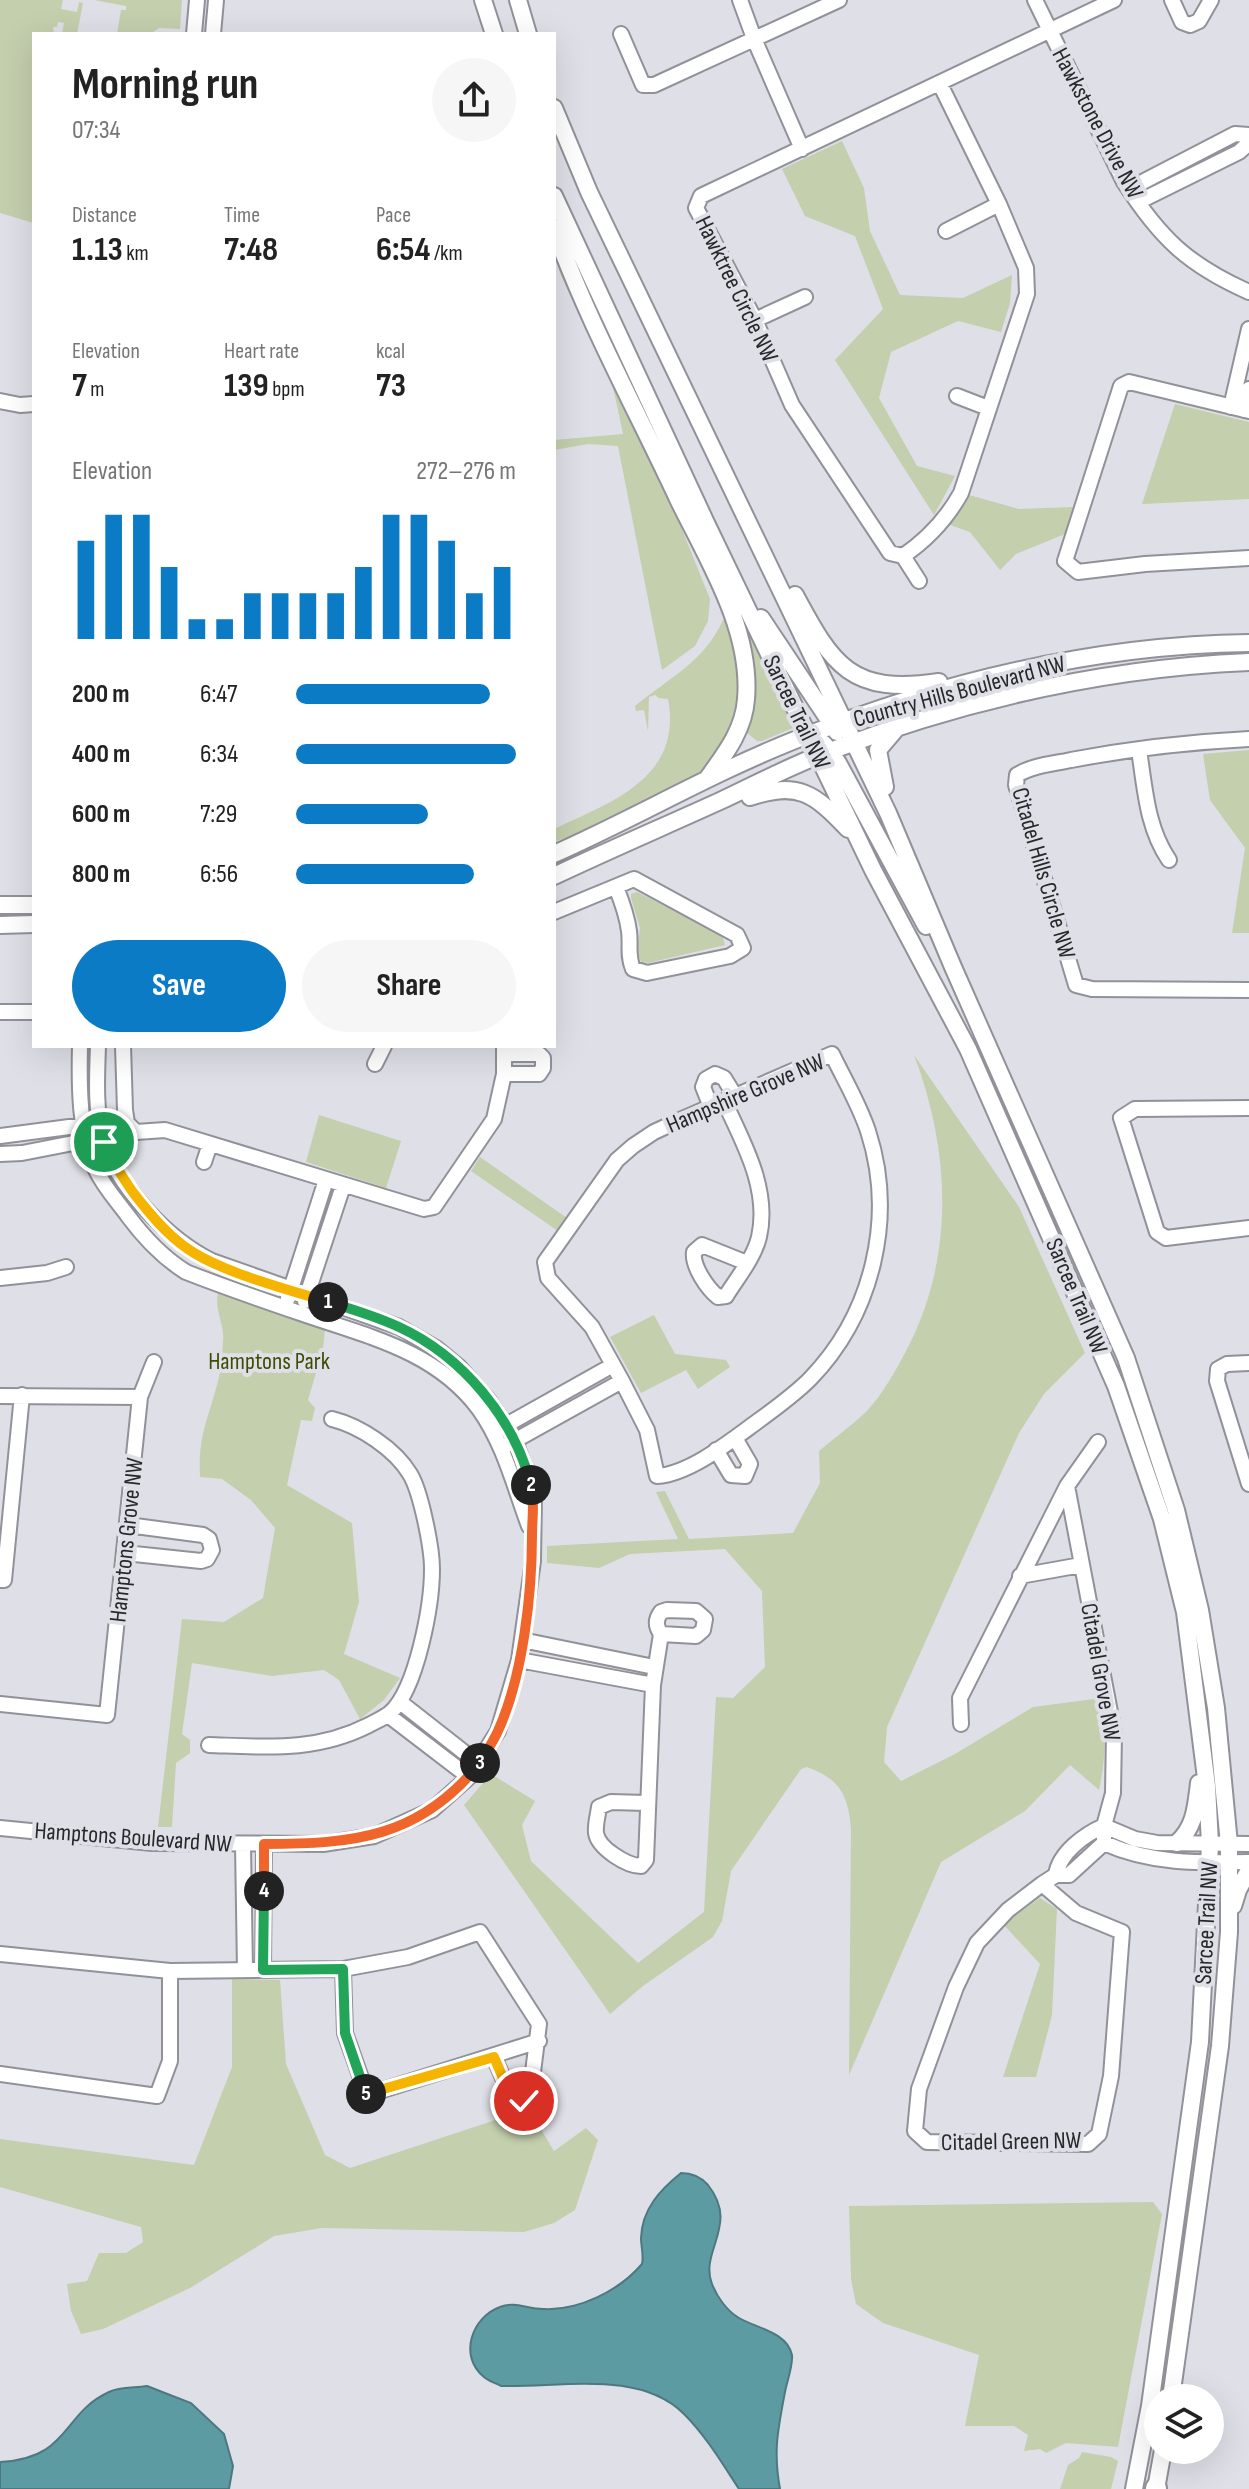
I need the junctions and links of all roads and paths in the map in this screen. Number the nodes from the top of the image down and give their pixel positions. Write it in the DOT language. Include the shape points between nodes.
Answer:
graph roads {
  1 [pos="197,0"];
  2 [pos="216,0"];
  3 [pos="483,0"];
  4 [pos="518,0"];
  5 [pos="740,0"];
  6 [pos="839,0"];
  7 [pos="1035,0"];
  8 [pos="1114,0"];
  9 [pos="1172,0"];
  10 [pos="1211,0"];
  11 [pos="1049,31"];
  12 [pos="194,32"];
  13 [pos="213,32"];
  14 [pos="493,32"];
  15 [pos="527,32"];
  16 [pos="621,34"];
  17 [pos="755,41"];
  18 [pos="940,84"];
  19 [pos="556,113"];
  20 [pos="1249,135"];
  21 [pos="1249,143"];
  22 [pos="802,149"];
  23 [pos="1133,196"];
  24 [pos="556,200"];
  25 [pos="999,204"];
  26 [pos="946,231"];
  27 [pos="556,233"];
  28 [pos="1249,292"];
  29 [pos="805,297"];
  30 [pos="755,320"];
  31 [pos="1249,329"];
  32 [pos="1249,389"];
  33 [pos="957,396"];
  34 [pos="0,401"];
  35 [pos="27,405"];
  36 [pos="988,408"];
  37 [pos="1241,409"];
  38 [pos="718,457"];
  39 [pos="903,556"];
  40 [pos="1249,558"];
  41 [pos="919,581"];
  42 [pos="738,588"];
  43 [pos="1249,643"];
  44 [pos="1065,661"];
  45 [pos="1249,662"];
  46 [pos="981,680"];
  47 [pos="895,729"];
  48 [pos="842,731"];
  49 [pos="1249,739"];
  50 [pos="820,746"];
  51 [pos="1139,750"];
  52 [pos="706,780"];
  53 [pos="888,813"];
  54 [pos="687,816"];
  55 [pos="859,840"];
  56 [pos="556,853"];
  57 [pos="1169,860"];
  58 [pos="559,874"];
  59 [pos="616,887"];
  60 [pos="0,905"];
  61 [pos="32,905"];
  62 [pos="556,911"];
  63 [pos="32,924"];
  64 [pos="5,925"];
  65 [pos="32,931"];
  66 [pos="953,967"];
  67 [pos="1249,990"];
  68 [pos="0,1012"];
  69 [pos="32,1012"];
  70 [pos="80,1048"];
  71 [pos="98,1048"];
  72 [pos="123,1048"];
  73 [pos="383,1048"];
  74 [pos="504,1050"];
  75 [pos="375,1064"];
  76 [pos="504,1074"];
  77 [pos="723,1101"];
  78 [pos="1249,1108"];
  79 [pos="100,1122"];
  80 [pos="84,1125"];
  81 [pos="0,1136"];
  82 [pos="95,1139"];
  83 [pos="210,1144"];
  84 [pos="0,1154"];
  85 [pos="204,1162"];
  86 [pos="326,1180"];
  87 [pos="343,1186"];
  88 [pos="1249,1228"];
  89 [pos="747,1263"];
  90 [pos="66,1267"];
  91 [pos="0,1278"];
  92 [pos="291,1289"];
  93 [pos="307,1295"];
  94 [pos="284,1307"];
  95 [pos="301,1313"];
  96 [pos="154,1362"];
  97 [pos="1249,1363"];
  98 [pos="613,1365"];
  99 [pos="622,1381"];
  100 [pos="22,1395"];
  101 [pos="0,1396"];
  102 [pos="140,1397"];
  103 [pos="332,1419"];
  104 [pos="500,1429"];
  105 [pos="735,1438"];
  106 [pos="515,1440"];
  107 [pos="1098,1442"];
  108 [pos="501,1448"];
  109 [pos="716,1450"];
  110 [pos="1249,1484"];
  111 [pos="1067,1486"];
  112 [pos="5,1516"];
  113 [pos="128,1525"];
  114 [pos="532,1532"];
  115 [pos="125,1553"];
  116 [pos="1081,1565"];
  117 [pos="1020,1576"];
  118 [pos="0,1580"];
  119 [pos="661,1634"];
  120 [pos="522,1640"];
  121 [pos="519,1660"];
  122 [pos="654,1667"];
  123 [pos="653,1685"];
  124 [pos="400,1702"];
  125 [pos="0,1704"];
  126 [pos="388,1715"];
  127 [pos="961,1724"];
  128 [pos="209,1745"];
  129 [pos="1201,1754"];
  130 [pos="479,1764"];
  131 [pos="469,1777"];
  132 [pos="646,1803"];
  133 [pos="1104,1826"];
  134 [pos="0,1828"];
  135 [pos="1104,1843"];
  136 [pos="1177,1843"];
  137 [pos="264,1844"];
  138 [pos="1210,1844"];
  139 [pos="1229,1844"];
  140 [pos="1249,1844"];
  141 [pos="243,1845"];
  142 [pos="1249,1862"];
  143 [pos="1209,1863"];
  144 [pos="1229,1863"];
  145 [pos="1249,1870"];
  146 [pos="1056,1875"];
  147 [pos="1042,1884"];
  148 [pos="1229,1919"];
  149 [pos="0,1954"];
  150 [pos="343,1969"];
  151 [pos="245,1970"];
  152 [pos="263,1970"];
  153 [pos="170,1971"];
  154 [pos="539,2041"];
  155 [pos="494,2057"];
  156 [pos="0,2074"];
  157 [pos="1173,2384"];
  158 [pos="1160,2464"];
  159 [pos="1134,2489"];
  160 [pos="1156,2489"];
  1 -- 12 [label="street"];
  2 -- 13 [label="street"];
  3 -- 14 [label="main road"];
  4 -- 15 [label="main road"];
  5 -- 17 [label="street"];
  6 -- 17 [label="street"];
  7 -- 11 [label="street, Hawkstone Drive NW"];
  8 -- 11 [label="street, Hawktree Circle NW"];
  9 -- 10 [label="street" via="1182,22 1190,25 1199,21"];
  11 -- 18 [label="street, Hawktree Circle NW"];
  11 -- 23 [label="street, Hawkstone Drive NW"];
  16 -- 17 [label="street" via="643,85 654,85"];
  17 -- 22 [label="street"];
  18 -- 22 [label="street, Hawktree Circle NW"];
  18 -- 25 [label="street"];
  19 -- 38 [label="main road, Sarcee Trail NW"];
  20 -- 23 [label="street" via="1235,134"];
  21 -- 23 [label="street" via="1239,152"];
  22 -- 30 [label="street, Hawktree Circle NW" via="701,196 696,208"];
  23 -- 28 [label="street, Hawkstone Drive NW" via="1183,255"];
  24 -- 42 [label="main road, Sarcee Trail NW"];
  25 -- 26 [label="street"];
  25 -- 36 [label="street" via="1026,268 1027,294"];
  27 -- 52 [label="main road" via="735,626 745,667 744,714 733,742"];
  29 -- 30 [label="street"];
  30 -- 39 [label="street, Hawktree Circle NW" via="792,405 890,553"];
  31 -- 37 [label="street"];
  32 -- 37 [label="street"];
  33 -- 36 [label="street"];
  34 -- 35 [label="street"];
  36 -- 39 [label="street" via="954,506 926,540"];
  37 -- 40 [label="street" via="1129,382 1121,386 1065,561 1078,572"];
  38 -- 46 [label="main road" via="730,468 819,640 844,668 897,687"];
  38 -- 48 [label="main road, Sarcee Trail NW"];
  39 -- 41 [label="street, Hawktree Circle NW"];
  42 -- 48 [label="main road"];
  42 -- 50 [label="main road, Sarcee Trail NW"];
  43 -- 44 [label="main road, Country Hills Boulevard NW"];
  44 -- 46 [label="main road, Country Hills Boulevard NW"];
  44 -- 48 [label="main road" via="1029,677"];
  45 -- 47 [label="main road, Country Hills Boulevard NW" via="1094,677"];
  46 -- 48 [label="main road, Country Hills Boulevard NW" via="909,699"];
  47 -- 48 [label="main road, Country Hills Boulevard NW"];
  47 -- 53 [label="main road" via="878,750"];
  48 -- 50 [label="main road, Country Hills Boulevard NW"];
  48 -- 50 [label="main road, Country Hills Boulevard NW"];
  48 -- 53 [label="main road, Sarcee Trail NW"];
  49 -- 51 [label="street, Citadel Hills Circle NW"];
  50 -- 52 [label="main road, Country Hills Boulevard NW"];
  50 -- 54 [label="main road, Country Hills Boulevard NW"];
  50 -- 55 [label="main road, Sarcee Trail NW"];
  50 -- 58 [label="main road" via="591,851"];
  50 -- 66 [label="main road"];
  51 -- 57 [label="street" via="1148,810"];
  51 -- 67 [label="street, Citadel Hills Circle NW" via="1027,768 1017,775 1021,806 1076,985"];
  52 -- 56 [label="main road, Country Hills Boulevard NW"];
  53 -- 66 [label="main road, Sarcee Trail NW"];
  54 -- 55 [label="main road" via="784,789 821,804"];
  54 -- 58 [label="main road, Country Hills Boulevard NW"];
  55 -- 129 [label="main road, Sarcee Trail NW" via="968,1049 1116,1386 1162,1519 1185,1612"];
  59 -- 59 [label="street" via="626,915 633,969 647,973 730,956 743,948 737,935 634,879"];
  59 -- 62 [label="street"];
  60 -- 61 [label="main road"];
  63 -- 64 [label="main road"];
  64 -- 65 [label="main road"];
  66 -- 139 [label="main road, Sarcee Trail NW" via="1141,1397 1200,1610"];
  68 -- 69 [label="street"];
  70 -- 80 [label="street, Hamptons Boulevard NW"];
  71 -- 79 [label="street, Hamptons Boulevard NW"];
  72 -- 83 [label="street" via="127,1123 136,1132 165,1130"];
  73 -- 75 [label="street"];
  74 -- 76 [label="street"];
  74 -- 76 [label="street" via="539,1054 543,1068 539,1074"];
  76 -- 87 [label="street" via="494,1119 434,1207 424,1209"];
  77 -- 89 [label="street" via="756,1178 759,1237"];
  77 -- 98 [label="street, Hampshire Grove NW" via="654,1132 617,1160 545,1262 548,1278 592,1327"];
  77 -- 105 [label="street, Hampshire Grove NW" via="832,1054 867,1129 881,1199 877,1245 852,1323 810,1380"];
  78 -- 88 [label="street" via="1135,1109 1121,1118 1157,1232 1166,1238"];
  79 -- 80 [label="street"];
  79 -- 82 [label="street, Hamptons Boulevard NW"];
  80 -- 81 [label="street"];
  80 -- 82 [label="street, Hamptons Boulevard NW"];
  82 -- 84 [label="street"];
  82 -- 92 [label="street, Hamptons Boulevard NW" via="161,1227 188,1249"];
  82 -- 94 [label="street, Hamptons Boulevard NW" via="95,1168 107,1189 169,1261"];
  83 -- 85 [label="street"];
  83 -- 86 [label="street"];
  86 -- 87 [label="street"];
  86 -- 92 [label="street"];
  87 -- 93 [label="street"];
  90 -- 91 [label="street"];
  92 -- 93 [label="street, Hamptons Boulevard NW"];
  92 -- 94 [label="street"];
  93 -- 95 [label="street"];
  93 -- 104 [label="street, Hamptons Boulevard NW" via="399,1327 436,1348 459,1367"];
  94 -- 95 [label="street, Hamptons Boulevard NW"];
  95 -- 104 [label="street, Hamptons Boulevard NW" via="408,1350 450,1378"];
  96 -- 102 [label="street, Hamptons Grove NW"];
  97 -- 110 [label="street" via="1218,1369 1217,1381"];
  98 -- 99 [label="street, Hampshire Grove NW"];
  98 -- 104 [label="street"];
  99 -- 106 [label="street"];
  99 -- 109 [label="street, Hampshire Grove NW" via="647,1430 657,1476"];
  100 -- 101 [label="street"];
  100 -- 102 [label="street"];
  100 -- 112 [label="street"];
  102 -- 113 [label="street, Hamptons Grove NW"];
  103 -- 124 [label="street" via="385,1447 410,1474 424,1515 433,1568 430,1592 417,1661"];
  104 -- 106 [label="street, Hamptons Boulevard NW"];
  104 -- 108 [label="street, Hamptons Boulevard NW"];
  105 -- 109 [label="street, Hampshire Grove NW"];
  105 -- 109 [label="street" via="750,1464 745,1476 731,1475"];
  106 -- 108 [label="street"];
  106 -- 114 [label="street, Hamptons Boulevard NW" via="534,1497"];
  107 -- 111 [label="street"];
  108 -- 114 [label="street, Hamptons Boulevard NW"];
  111 -- 116 [label="street, Citadel Grove NW"];
  111 -- 117 [label="street"];
  112 -- 118 [label="street"];
  113 -- 115 [label="street, Hamptons Grove NW"];
  113 -- 115 [label="street" via="203,1535 212,1550 201,1561"];
  114 -- 120 [label="street, Hamptons Boulevard NW"];
  115 -- 125 [label="street, Hamptons Grove NW" via="107,1715"];
  116 -- 117 [label="street"];
  116 -- 133 [label="street, Citadel Grove NW" via="1114,1733 1113,1793"];
  117 -- 127 [label="street" via="960,1698"];
  119 -- 122 [label="street"];
  120 -- 121 [label="street, Hamptons Boulevard NW"];
  120 -- 122 [label="street"];
  121 -- 123 [label="street"];
  121 -- 130 [label="street, Hamptons Boulevard NW" via="498,1731"];
  122 -- 123 [label="street"];
  123 -- 132 [label="street"];
  124 -- 126 [label="street"];
  124 -- 130 [label="street"];
  126 -- 128 [label="street" via="315,1745"];
  126 -- 131 [label="street"];
  129 -- 136 [label="main road" via="1196,1810 1190,1832"];
  129 -- 138 [label="main road, Sarcee Trail NW"];
  130 -- 131 [label="street, Hamptons Boulevard NW"];
  131 -- 137 [label="street, Hamptons Boulevard NW" via="432,1810 374,1836 323,1844"];
  132 -- 132 [label="street" via="599,1807 599,1841 632,1865 646,1860"];
  133 -- 135 [label="street"];
  133 -- 136 [label="street" via="1135,1839"];
  133 -- 146 [label="street, Citadel Green NW" via="1089,1832 1068,1853"];
  134 -- 141 [label="street, Hamptons Boulevard NW" via="152,1843"];
  135 -- 143 [label="street" via="1130,1855"];
  135 -- 146 [label="street, Citadel Green NW" via="1069,1875"];
  136 -- 138 [label="street"];
  137 -- 141 [label="street, Hamptons Boulevard NW"];
  137 -- 152 [label="street"];
  138 -- 139 [label="street"];
  138 -- 143 [label="main road, Sarcee Trail NW"];
  139 -- 140 [label="street"];
  139 -- 144 [label="main road, Sarcee Trail NW"];
  141 -- 151 [label="street"];
  142 -- 144 [label="street"];
  143 -- 144 [label="street"];
  143 -- 159 [label="main road, Sarcee Trail NW" via="1200,2042"];
  144 -- 148 [label="main road, Sarcee Trail NW"];
  145 -- 148 [label="main road"];
  146 -- 147 [label="street, Citadel Green NW"];
  147 -- 147 [label="street, Citadel Green NW" via="977,1943 956,1987 919,2089 915,2131 927,2142 1088,2144 1099,2134 1111,2076 1122,1932 1076,1913"];
  148 -- 157 [label="main road, Sarcee Trail NW" via="1220,2046"];
  149 -- 153 [label="street"];
  150 -- 152 [label="street"];
  150 -- 154 [label="street" via="408,1957 480,1932 536,2017"];
  150 -- 155 [label="street" via="345,2033 367,2095"];
  151 -- 152 [label="street"];
  151 -- 153 [label="street"];
  153 -- 156 [label="street" via="170,2061 157,2096"];
  154 -- 155 [label="street"];
  154 -- 155 [label="street" via="530,2096 520,2103 512,2099"];
  158 -- 160 [label="main road"];
}
